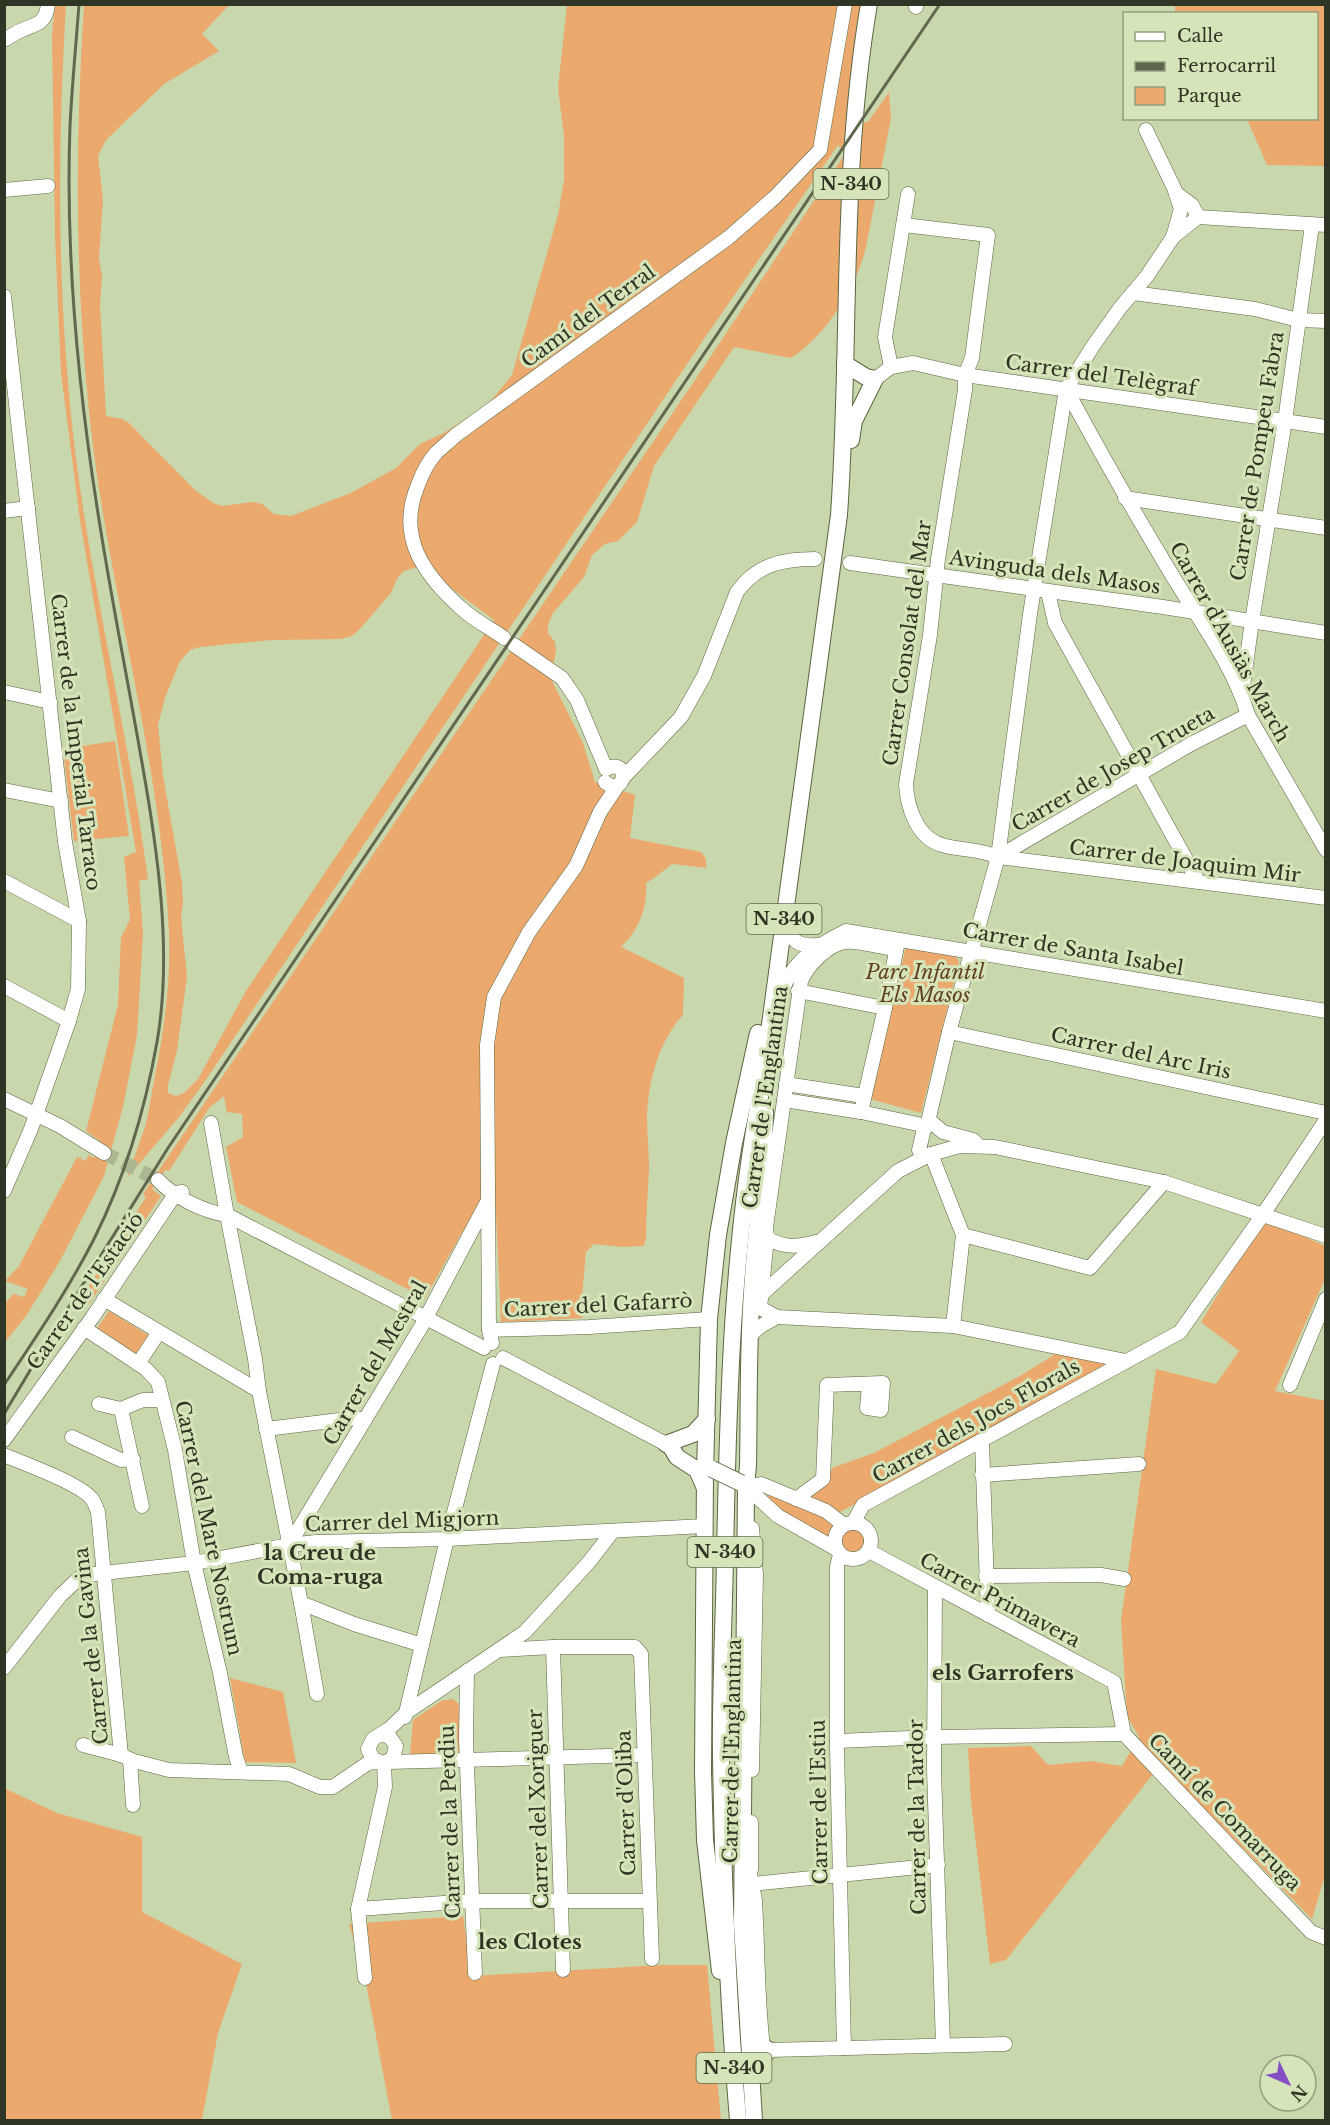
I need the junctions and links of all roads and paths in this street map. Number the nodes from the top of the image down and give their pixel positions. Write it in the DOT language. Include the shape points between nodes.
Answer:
graph roads {
  1 [pos="845,4"];
  2 [pos="869,4"];
  3 [pos="47,9"];
  4 [pos="4,40"];
  5 [pos="1146,130"];
  6 [pos="48,186"];
  7 [pos="4,190"];
  8 [pos="1176,193"];
  9 [pos="908,194"];
  10 [pos="1198,217"];
  11 [pos="904,225"];
  12 [pos="1319,225"];
  13 [pos="1173,237"];
  14 [pos="1132,293"];
  15 [pos="4,296"];
  16 [pos="1298,320"];
  17 [pos="1326,321"];
  18 [pos="845,364"];
  19 [pos="891,368"];
  20 [pos="965,375"];
  21 [pos="875,379"];
  22 [pos="1066,389"];
  23 [pos="1285,421"];
  24 [pos="1326,427"];
  25 [pos="842,463"];
  26 [pos="1125,498"];
  27 [pos="28,508"];
  28 [pos="4,511"];
  29 [pos="1269,519"];
  30 [pos="1326,528"];
  31 [pos="815,559"];
  32 [pos="850,563"];
  33 [pos="936,575"];
  34 [pos="1041,591"];
  35 [pos="1196,612"];
  36 [pos="1030,614"];
  37 [pos="1252,621"];
  38 [pos="1055,623"];
  39 [pos="1326,633"];
  40 [pos="4,692"];
  41 [pos="1242,693"];
  42 [pos="50,702"];
  43 [pos="1248,715"];
  44 [pos="1140,774"];
  45 [pos="615,777"];
  46 [pos="4,790"];
  47 [pos="61,801"];
  48 [pos="1032,837"];
  49 [pos="1326,850"];
  50 [pos="998,857"];
  51 [pos="1039,862"];
  52 [pos="4,881"];
  53 [pos="1198,881"];
  54 [pos="1326,898"];
  55 [pos="79,921"];
  56 [pos="783,924"];
  57 [pos="897,944"];
  58 [pos="818,945"];
  59 [pos="972,952"];
  60 [pos="4,986"];
  61 [pos="798,991"];
  62 [pos="885,1008"];
  63 [pos="1326,1011"];
  64 [pos="771,1012"];
  65 [pos="69,1021"];
  66 [pos="949,1032"];
  67 [pos="786,1084"];
  68 [pos="760,1091"];
  69 [pos="864,1096"];
  70 [pos="4,1099"];
  71 [pos="784,1100"];
  72 [pos="861,1112"];
  73 [pos="1326,1113"];
  74 [pos="35,1115"];
  75 [pos="1326,1120"];
  76 [pos="211,1123"];
  77 [pos="908,1123"];
  78 [pos="928,1123"];
  79 [pos="979,1146"];
  80 [pos="104,1153"];
  81 [pos="925,1154"];
  82 [pos="1164,1182"];
  83 [pos="4,1191"];
  84 [pos="176,1193"];
  85 [pos="489,1198"];
  86 [pos="222,1210"];
  87 [pos="1262,1216"];
  88 [pos="762,1233"];
  89 [pos="963,1234"];
  90 [pos="1326,1236"];
  91 [pos="489,1239"];
  92 [pos="818,1242"];
  93 [pos="464,1249"];
  94 [pos="104,1299"];
  95 [pos="1326,1299"];
  96 [pos="758,1304"];
  97 [pos="777,1317"];
  98 [pos="425,1318"];
  99 [pos="709,1319"];
  100 [pos="953,1326"];
  101 [pos="84,1328"];
  102 [pos="159,1332"];
  103 [pos="749,1336"];
  104 [pos="488,1340"];
  105 [pos="498,1361"];
  106 [pos="1126,1361"];
  107 [pos="138,1364"];
  108 [pos="158,1382"];
  109 [pos="868,1385"];
  110 [pos="1290,1385"];
  111 [pos="259,1391"];
  112 [pos="143,1400"];
  113 [pos="162,1400"];
  114 [pos="99,1404"];
  115 [pos="122,1409"];
  116 [pos="707,1419"];
  117 [pos="365,1420"];
  118 [pos="266,1429"];
  119 [pos="72,1437"];
  120 [pos="4,1440"];
  121 [pos="982,1442"];
  122 [pos="668,1446"];
  123 [pos="4,1455"];
  124 [pos="133,1459"];
  125 [pos="1139,1464"];
  126 [pos="709,1467"];
  127 [pos="982,1475"];
  128 [pos="743,1485"];
  129 [pos="706,1490"];
  130 [pos="796,1499"];
  131 [pos="142,1506"];
  132 [pos="778,1516"];
  133 [pos="849,1524"];
  134 [pos="705,1526"];
  135 [pos="749,1530"];
  136 [pos="613,1531"];
  137 [pos="99,1533"];
  138 [pos="447,1539"];
  139 [pos="289,1545"];
  140 [pos="869,1551"];
  141 [pos="838,1552"];
  142 [pos="194,1563"];
  143 [pos="102,1573"];
  144 [pos="85,1575"];
  145 [pos="986,1575"];
  146 [pos="1124,1579"];
  147 [pos="935,1588"];
  148 [pos="301,1603"];
  149 [pos="988,1615"];
  150 [pos="534,1624"];
  151 [pos="422,1645"];
  152 [pos="553,1647"];
  153 [pos="537,1648"];
  154 [pos="499,1650"];
  155 [pos="4,1668"];
  156 [pos="467,1671"];
  157 [pos="317,1694"];
  158 [pos="407,1712"];
  159 [pos="1124,1734"];
  160 [pos="380,1735"];
  161 [pos="934,1737"];
  162 [pos="837,1741"];
  163 [pos="83,1745"];
  164 [pos="644,1755"];
  165 [pos="388,1756"];
  166 [pos="126,1757"];
  167 [pos="556,1757"];
  168 [pos="467,1760"];
  169 [pos="241,1772"];
  170 [pos="133,1804"];
  171 [pos="938,1865"];
  172 [pos="840,1875"];
  173 [pos="752,1884"];
  174 [pos="648,1901"];
  175 [pos="472,1902"];
  176 [pos="560,1902"];
  177 [pos="358,1909"];
  178 [pos="742,1924"];
  179 [pos="1326,1938"];
  180 [pos="652,1959"];
  181 [pos="563,1970"];
  182 [pos="475,1973"];
  183 [pos="365,1978"];
  184 [pos="729,2016"];
  185 [pos="747,2017"];
  186 [pos="943,2044"];
  187 [pos="1005,2044"];
  188 [pos="844,2048"];
  189 [pos="766,2049"];
  190 [pos="751,2071"];
  191 [pos="738,2121"];
  192 [pos="754,2121"];
  1 -- 45 [label="street, Camí del Terral" via="820,150 776,197 728,238 456,435 423,470 413,495 411,539 431,578 463,610 562,678 581,707"];
  2 -- 18 [label="main road, N-340" via="854,132"];
  3 -- 4 [label="street" via="35,27 22,29"];
  5 -- 8 [label="street"];
  6 -- 7 [label="street"];
  8 -- 10 [label="street" via="1192,205"];
  8 -- 13 [label="street" via="1181,208"];
  9 -- 11 [label="street"];
  10 -- 12 [label="street"];
  10 -- 13 [label="street"];
  11 -- 19 [label="street" via="885,337"];
  11 -- 20 [label="street, Carrer Consolat del Mar" via="988,235 972,358"];
  12 -- 16 [label="street, Carrer de Pompeu Fabra"];
  13 -- 14 [label="street"];
  14 -- 16 [label="street" via="1255,309"];
  14 -- 22 [label="street"];
  15 -- 27 [label="street, Carrer de la Imperial Tarraco"];
  16 -- 17 [label="street"];
  16 -- 23 [label="street, Carrer de Pompeu Fabra"];
  18 -- 21 [label="main road" via="866,378"];
  18 -- 25 [label="main road, N-340"];
  19 -- 20 [label="street, Carrer del Telègraf" via="913,363"];
  19 -- 21 [label="street, Carrer del Telègraf"];
  20 -- 22 [label="street, Carrer del Telègraf"];
  20 -- 33 [label="street, Carrer Consolat del Mar"];
  21 -- 25 [label="main road" via="854,421 850,450"];
  22 -- 23 [label="street, Carrer del Telègraf"];
  22 -- 26 [label="street, Carrer d'Ausiàs March"];
  22 -- 34 [label="street"];
  23 -- 24 [label="street, Carrer del Telègraf"];
  23 -- 29 [label="street, Carrer de Pompeu Fabra"];
  25 -- 56 [label="main road, N-340"];
  26 -- 29 [label="street"];
  26 -- 35 [label="street, Carrer d'Ausiàs March"];
  27 -- 28 [label="street"];
  27 -- 42 [label="street, Carrer de la Imperial Tarraco"];
  29 -- 30 [label="street"];
  29 -- 37 [label="street, Carrer de Pompeu Fabra"];
  31 -- 45 [label="street" via="778,561 752,576 736,598 704,676 681,717 638,762"];
  32 -- 33 [label="street, Avinguda dels Masos"];
  33 -- 34 [label="street, Avinguda dels Masos"];
  33 -- 50 [label="street, Carrer Consolat del Mar" via="907,795 923,834 941,845 982,850"];
  34 -- 35 [label="street, Avinguda dels Masos"];
  34 -- 36 [label="street"];
  34 -- 38 [label="street"];
  35 -- 37 [label="street, Avinguda dels Masos"];
  35 -- 41 [label="street, Carrer d'Ausiàs March"];
  36 -- 38 [label="street"];
  36 -- 50 [label="street"];
  37 -- 39 [label="street, Avinguda dels Masos"];
  37 -- 41 [label="street, Carrer de Pompeu Fabra"];
  38 -- 44 [label="street"];
  40 -- 42 [label="street"];
  41 -- 43 [label="street, Carrer d'Ausiàs March"];
  42 -- 47 [label="street, Carrer de la Imperial Tarraco"];
  43 -- 44 [label="street, Carrer de Josep Trueta"];
  43 -- 49 [label="street, Carrer d'Ausiàs March"];
  44 -- 48 [label="street, Carrer de Josep Trueta"];
  44 -- 53 [label="street"];
  45 -- 85 [label="street" via="576,866 529,932 494,997 487,1045"];
  46 -- 47 [label="street"];
  47 -- 55 [label="street, Carrer de la Imperial Tarraco"];
  48 -- 50 [label="street, Carrer de Josep Trueta"];
  48 -- 51 [label="street, Carrer de Joaquim Mir"];
  50 -- 51 [label="street, Carrer de Joaquim Mir"];
  50 -- 59 [label="street"];
  51 -- 53 [label="street, Carrer de Joaquim Mir"];
  52 -- 55 [label="street"];
  53 -- 54 [label="street, Carrer de Joaquim Mir"];
  55 -- 65 [label="street, Carrer de la Imperial Tarraco" via="78,989"];
  56 -- 58 [label="street" via="798,944"];
  56 -- 64 [label="main road, N-340"];
  57 -- 58 [label="street, Carrer de Santa Isabel" via="846,931"];
  57 -- 59 [label="street, Carrer de Santa Isabel"];
  57 -- 61 [label="street, Carrer de l'Englantina" via="850,942 834,946 805,972"];
  57 -- 62 [label="street"];
  58 -- 64 [label="street, Carrer de Santa Isabel" via="787,979 775,1013"];
  59 -- 63 [label="street, Carrer de Santa Isabel"];
  59 -- 66 [label="street"];
  60 -- 65 [label="street"];
  61 -- 62 [label="street"];
  61 -- 67 [label="street, Carrer de l'Englantina"];
  62 -- 69 [label="street"];
  64 -- 68 [label="main road, N-340"];
  64 -- 99 [label="main road" via="761,1021 734,1143"];
  65 -- 74 [label="street, Carrer de la Imperial Tarraco"];
  66 -- 73 [label="street, Carrer del Arc Iris"];
  66 -- 78 [label="street"];
  67 -- 69 [label="street"];
  67 -- 71 [label="street, Carrer de l'Englantina"];
  68 -- 88 [label="main road" via="765,1107"];
  68 -- 184 [label="main road, N-340" via="734,1297 728,1394 721,1757"];
  69 -- 72 [label="street"];
  70 -- 74 [label="street"];
  71 -- 72 [label="street"];
  71 -- 88 [label="street, Carrer de l'Englantina"];
  72 -- 77 [label="street"];
  74 -- 80 [label="street"];
  74 -- 83 [label="street, Carrer de la Imperial Tarraco"];
  75 -- 87 [label="street, Carrer dels Jocs Florals"];
  76 -- 86 [label="street"];
  77 -- 78 [label="street"];
  77 -- 81 [label="street" via="914,1144"];
  78 -- 79 [label="street"];
  78 -- 81 [label="street" via="924,1129"];
  79 -- 81 [label="street"];
  79 -- 82 [label="street"];
  81 -- 89 [label="street"];
  81 -- 92 [label="street" via="898,1172"];
  82 -- 87 [label="street"];
  82 -- 89 [label="street" via="1090,1268"];
  84 -- 86 [label="street" via="204,1209"];
  84 -- 86 [label="street" via="158,1180 168,1179"];
  84 -- 94 [label="street, Carrer de l'Estació"];
  85 -- 91 [label="street"];
  85 -- 93 [label="street, Carrer del Mestral"];
  86 -- 98 [label="street"];
  86 -- 111 [label="street"];
  87 -- 90 [label="street"];
  87 -- 106 [label="street, Carrer dels Jocs Florals" via="1180,1332"];
  88 -- 92 [label="street" via="775,1243 789,1246"];
  88 -- 96 [label="main road"];
  89 -- 100 [label="street"];
  91 -- 93 [label="street" via="476,1240"];
  91 -- 104 [label="street"];
  92 -- 96 [label="street"];
  93 -- 98 [label="street, Carrer del Mestral"];
  94 -- 101 [label="street, Carrer de l'Estació"];
  94 -- 102 [label="street"];
  95 -- 110 [label="street"];
  96 -- 97 [label="street"];
  96 -- 103 [label="main road"];
  97 -- 100 [label="street"];
  97 -- 103 [label="street"];
  98 -- 104 [label="street"];
  98 -- 117 [label="street, Carrer del Mestral"];
  99 -- 104 [label="street, Carrer del Gafarrò"];
  99 -- 116 [label="main road"];
  100 -- 106 [label="street"];
  101 -- 107 [label="street, Carrer del Mare Nostrum"];
  101 -- 120 [label="street, Carrer de l'Estació"];
  102 -- 107 [label="street"];
  102 -- 111 [label="street"];
  103 -- 128 [label="main road" via="748,1465"];
  104 -- 105 [label="street" via="484,1359"];
  105 -- 122 [label="street"];
  105 -- 138 [label="street"];
  106 -- 121 [label="street, Carrer dels Jocs Florals"];
  107 -- 108 [label="street, Carrer del Mare Nostrum"];
  108 -- 112 [label="street"];
  108 -- 113 [label="street, Carrer del Mare Nostrum"];
  109 -- 130 [label="street" via="827,1385 823,1479"];
  111 -- 118 [label="street"];
  112 -- 113 [label="street"];
  112 -- 115 [label="street"];
  113 -- 142 [label="street, Carrer del Mare Nostrum" via="175,1450"];
  114 -- 115 [label="street"];
  115 -- 124 [label="street"];
  116 -- 122 [label="main road" via="693,1434"];
  116 -- 126 [label="main road"];
  117 -- 118 [label="street"];
  117 -- 139 [label="street, Carrer del Mestral"];
  118 -- 139 [label="street"];
  119 -- 124 [label="street" via="121,1460"];
  121 -- 127 [label="street"];
  121 -- 133 [label="street, Carrer dels Jocs Florals" via="863,1505"];
  122 -- 126 [label="main road"];
  122 -- 129 [label="main road" via="697,1470"];
  123 -- 137 [label="street, Carrer de la Gavina" via="87,1493 98,1512"];
  124 -- 131 [label="street"];
  125 -- 127 [label="street"];
  126 -- 128 [label="main road, bridge"];
  126 -- 129 [label="main road"];
  127 -- 145 [label="street"];
  128 -- 130 [label="street" via="761,1484"];
  128 -- 132 [label="street"];
  128 -- 135 [label="main road"];
  129 -- 134 [label="main road"];
  130 -- 133 [label="street"];
  132 -- 135 [label="street" via="766,1518"];
  132 -- 141 [label="street"];
  133 -- 140 [label="street" via="864,1526 868,1531"];
  133 -- 141 [label="street" via="835,1535"];
  134 -- 136 [label="street, Carrer del Migjorn"];
  134 -- 184 [label="main road" via="705,1840 711,1908"];
  135 -- 173 [label="street, Carrer de l'Englantina" via="756,1574 749,1876"];
  135 -- 178 [label="main road"];
  136 -- 138 [label="street, Carrer del Migjorn"];
  136 -- 150 [label="street"];
  137 -- 143 [label="street, Carrer de la Gavina"];
  137 -- 144 [label="street, Carrer de la Gavina"];
  138 -- 139 [label="street, Carrer del Migjorn"];
  138 -- 151 [label="street"];
  139 -- 142 [label="street, Carrer del Migjorn"];
  139 -- 148 [label="street"];
  140 -- 141 [label="street" via="857,1560 846,1559"];
  140 -- 147 [label="street, Carrer Primavera"];
  141 -- 162 [label="street, Carrer de l'Estiu"];
  142 -- 143 [label="street, Carrer del Migjorn"];
  142 -- 169 [label="street, Carrer del Mare Nostrum"];
  143 -- 144 [label="street, Carrer del Migjorn"];
  143 -- 166 [label="street, Carrer de la Gavina"];
  144 -- 155 [label="street" via="60,1596"];
  145 -- 146 [label="street" via="1101,1575"];
  145 -- 149 [label="street"];
  147 -- 149 [label="street, Carrer Primavera"];
  147 -- 161 [label="street, Carrer de la Tardor"];
  148 -- 151 [label="street"];
  148 -- 157 [label="street"];
  149 -- 159 [label="street, Carrer Primavera" via="1114,1682"];
  150 -- 153 [label="street" via="532,1636"];
  150 -- 154 [label="street"];
  151 -- 158 [label="street"];
  152 -- 153 [label="street"];
  152 -- 164 [label="street, Carrer d'Oliba" via="635,1647 641,1654"];
  152 -- 167 [label="street, Carrer del Xoriguer"];
  153 -- 154 [label="street"];
  154 -- 156 [label="street"];
  156 -- 158 [label="street"];
  156 -- 168 [label="street, Carrer de la Perdiu"];
  158 -- 160 [label="street"];
  158 -- 165 [label="street"];
  159 -- 161 [label="street"];
  159 -- 179 [label="street, Camí de Comarruga" via="1311,1932"];
  160 -- 165 [label="street" via="389,1736"];
  160 -- 165 [label="street" via="372,1739 370,1755"];
  161 -- 162 [label="street"];
  161 -- 171 [label="street, Carrer de la Tardor"];
  162 -- 172 [label="street, Carrer de l'Estiu"];
  163 -- 166 [label="street"];
  164 -- 167 [label="street"];
  164 -- 174 [label="street, Carrer d'Oliba"];
  165 -- 168 [label="street" via="407,1762"];
  165 -- 169 [label="street" via="368,1763 333,1787 289,1774"];
  165 -- 177 [label="street" via="385,1787"];
  166 -- 169 [label="street" via="169,1770"];
  166 -- 170 [label="street, Carrer de la Gavina"];
  167 -- 168 [label="street"];
  167 -- 176 [label="street, Carrer del Xoriguer"];
  168 -- 175 [label="street, Carrer de la Perdiu"];
  171 -- 172 [label="street"];
  171 -- 186 [label="street, Carrer de la Tardor"];
  172 -- 173 [label="street"];
  172 -- 188 [label="street, Carrer de l'Estiu"];
  173 -- 178 [label="street"];
  173 -- 189 [label="street, Carrer de l'Englantina"];
  174 -- 176 [label="street"];
  174 -- 180 [label="street, Carrer d'Oliba"];
  175 -- 176 [label="street"];
  175 -- 177 [label="street"];
  175 -- 182 [label="street, Carrer de la Perdiu"];
  176 -- 181 [label="street, Carrer del Xoriguer"];
  177 -- 183 [label="street"];
  178 -- 185 [label="main road"];
  184 -- 191 [label="main road, N-340"];
  185 -- 189 [label="main road" via="756,2043"];
  185 -- 190 [label="main road"];
  186 -- 187 [label="street"];
  186 -- 188 [label="street"];
  188 -- 189 [label="street"];
  189 -- 190 [label="main road"];
  190 -- 192 [label="main road"];
}
